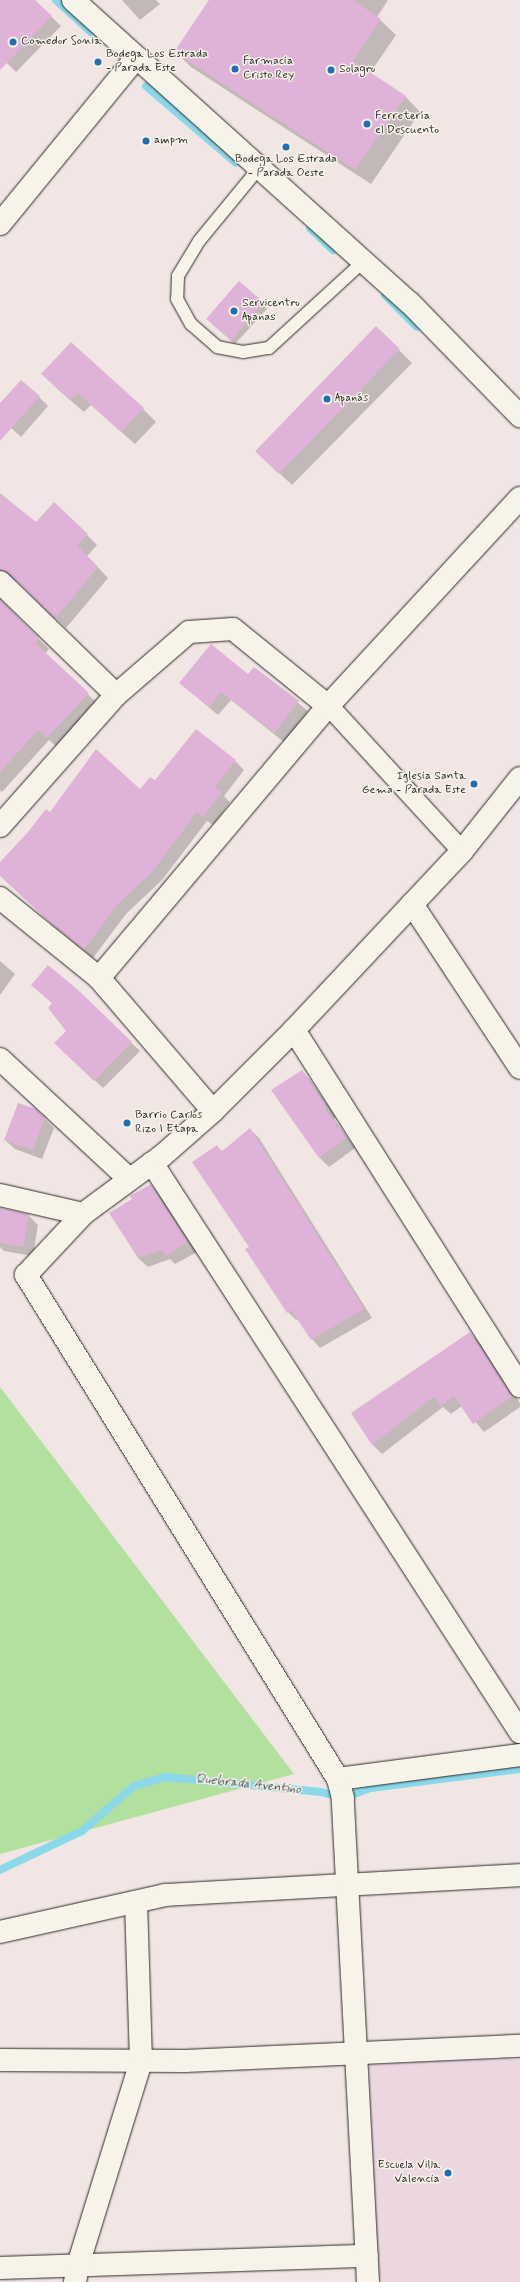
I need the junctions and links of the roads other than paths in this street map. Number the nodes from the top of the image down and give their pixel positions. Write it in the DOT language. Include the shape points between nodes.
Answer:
graph roads {
  1 [pos="73,0"];
  2 [pos="136,58"];
  3 [pos="259,168"];
  4 [pos="0,224"];
  5 [pos="363,262"];
  6 [pos="520,416"];
  7 [pos="520,498"];
  8 [pos="0,582"];
  9 [pos="116,695"];
  10 [pos="328,706"];
  11 [pos="520,778"];
  12 [pos="3,816"];
  13 [pos="462,851"];
  14 [pos="0,898"];
  15 [pos="412,904"];
  16 [pos="99,978"];
  17 [pos="294,1030"];
  18 [pos="0,1059"];
  19 [pos="520,1068"];
  20 [pos="213,1110"];
  21 [pos="152,1163"];
  22 [pos="130,1179"];
  23 [pos="0,1195"];
  24 [pos="83,1214"];
  25 [pos="520,1386"];
  26 [pos="520,1732"];
  27 [pos="520,1755"];
  28 [pos="338,1779"];
  29 [pos="520,1875"];
  30 [pos="348,1885"];
  31 [pos="136,1902"];
  32 [pos="0,1932"];
  33 [pos="520,2046"];
  34 [pos="356,2053"];
  35 [pos="0,2060"];
  36 [pos="141,2061"];
  37 [pos="367,2256"];
  38 [pos="0,2268"];
  39 [pos="77,2274"];
  40 [pos="368,2282"];
  1 -- 2 [label="street"];
  2 -- 3 [label="street"];
  2 -- 4 [label="street"];
  3 -- 5 [label="street"];
  3 -- 5 [label="lane" via="199,241 178,276 177,299 192,324 217,347 242,352 269,348"];
  5 -- 6 [label="street" via="410,303"];
  7 -- 10 [label="street"];
  8 -- 9 [label="street"];
  9 -- 10 [label="street" via="189,632 233,629"];
  9 -- 12 [label="street"];
  10 -- 13 [label="street"];
  10 -- 16 [label="street"];
  11 -- 13 [label="street"];
  13 -- 15 [label="street"];
  14 -- 16 [label="street"];
  15 -- 17 [label="street"];
  15 -- 19 [label="street"];
  16 -- 20 [label="street"];
  17 -- 20 [label="street"];
  17 -- 25 [label="street"];
  18 -- 22 [label="street"];
  20 -- 21 [label="street"];
  21 -- 22 [label="street"];
  21 -- 26 [label="street"];
  22 -- 24 [label="street"];
  23 -- 24 [label="street"];
  24 -- 28 [label="street" via="26,1275"];
  27 -- 28 [label="street"];
  28 -- 30 [label="street" via="343,1798"];
  29 -- 30 [label="street"];
  30 -- 31 [label="street" via="165,1895"];
  30 -- 34 [label="street"];
  31 -- 32 [label="street"];
  31 -- 36 [label="street"];
  33 -- 34 [label="street"];
  34 -- 36 [label="street"];
  34 -- 37 [label="street"];
  35 -- 36 [label="street"];
  36 -- 39 [label="street"];
  37 -- 39 [label="street"];
  37 -- 40 [label="street"];
  38 -- 39 [label="street"];
}
